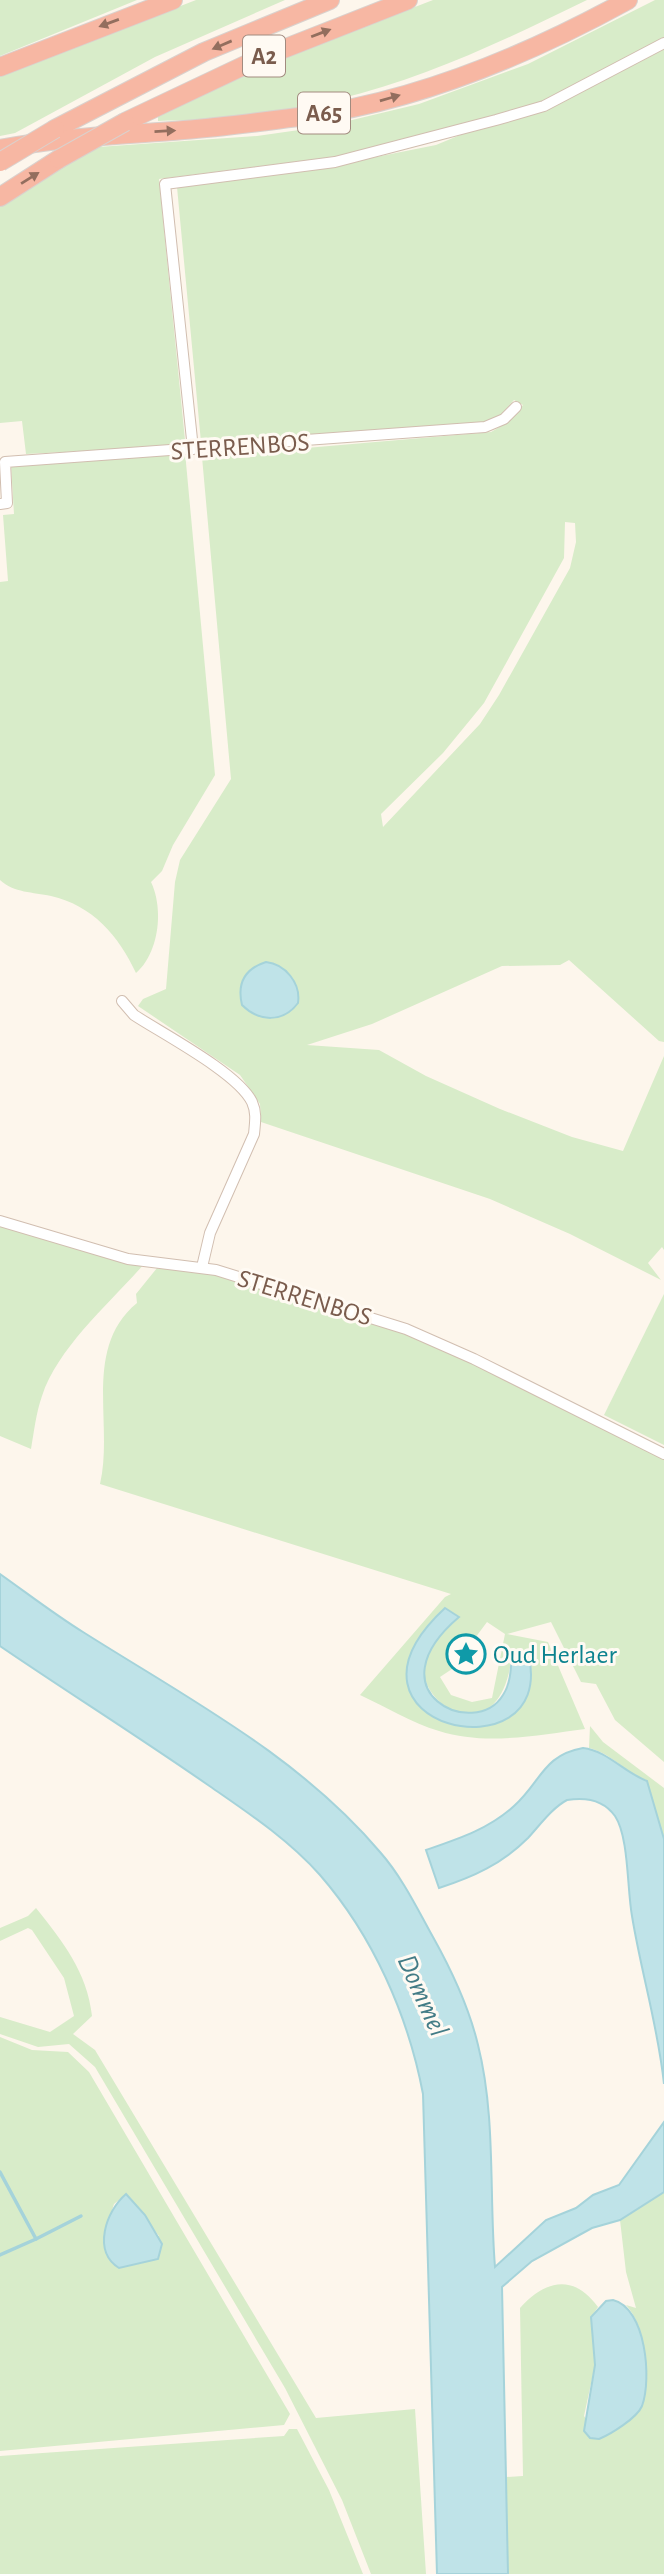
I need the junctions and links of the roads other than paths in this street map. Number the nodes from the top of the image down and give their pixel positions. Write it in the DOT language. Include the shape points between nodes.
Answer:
graph roads {
  1 [pos="173,0"];
  2 [pos="330,0"];
  3 [pos="408,0"];
  4 [pos="628,0"];
  5 [pos="664,43"];
  6 [pos="0,67"];
  7 [pos="0,149"];
  8 [pos="0,162"];
  9 [pos="0,197"];
  10 [pos="516,407"];
  11 [pos="193,449"];
  12 [pos="0,504"];
  13 [pos="122,1001"];
  14 [pos="0,1221"];
  15 [pos="202,1266"];
  16 [pos="664,1454"];
  1 -- 6 [label="highway, one-way"];
  2 -- 8 [label="highway, A2, one-way, bridge" via="204,52"];
  9 -- 3 [label="highway, A2, one-way, bridge" via="125,122 258,59"];
  7 -- 4 [label="highway, A65, one-way" via="366,106 549,42"];
  5 -- 11 [label="street" via="544,106 496,120 335,162 165,184"];
  10 -- 11 [label="street, STERRENBOS" via="485,428"];
  11 -- 12 [label="street, STERRENBOS" via="5,462 7,503"];
  13 -- 15 [label="street" via="134,1015 234,1079 253,1104 254,1135 211,1233"];
  14 -- 15 [label="street, STERRENBOS" via="128,1259"];
  15 -- 16 [label="street, STERRENBOS" via="406,1329"];
}
